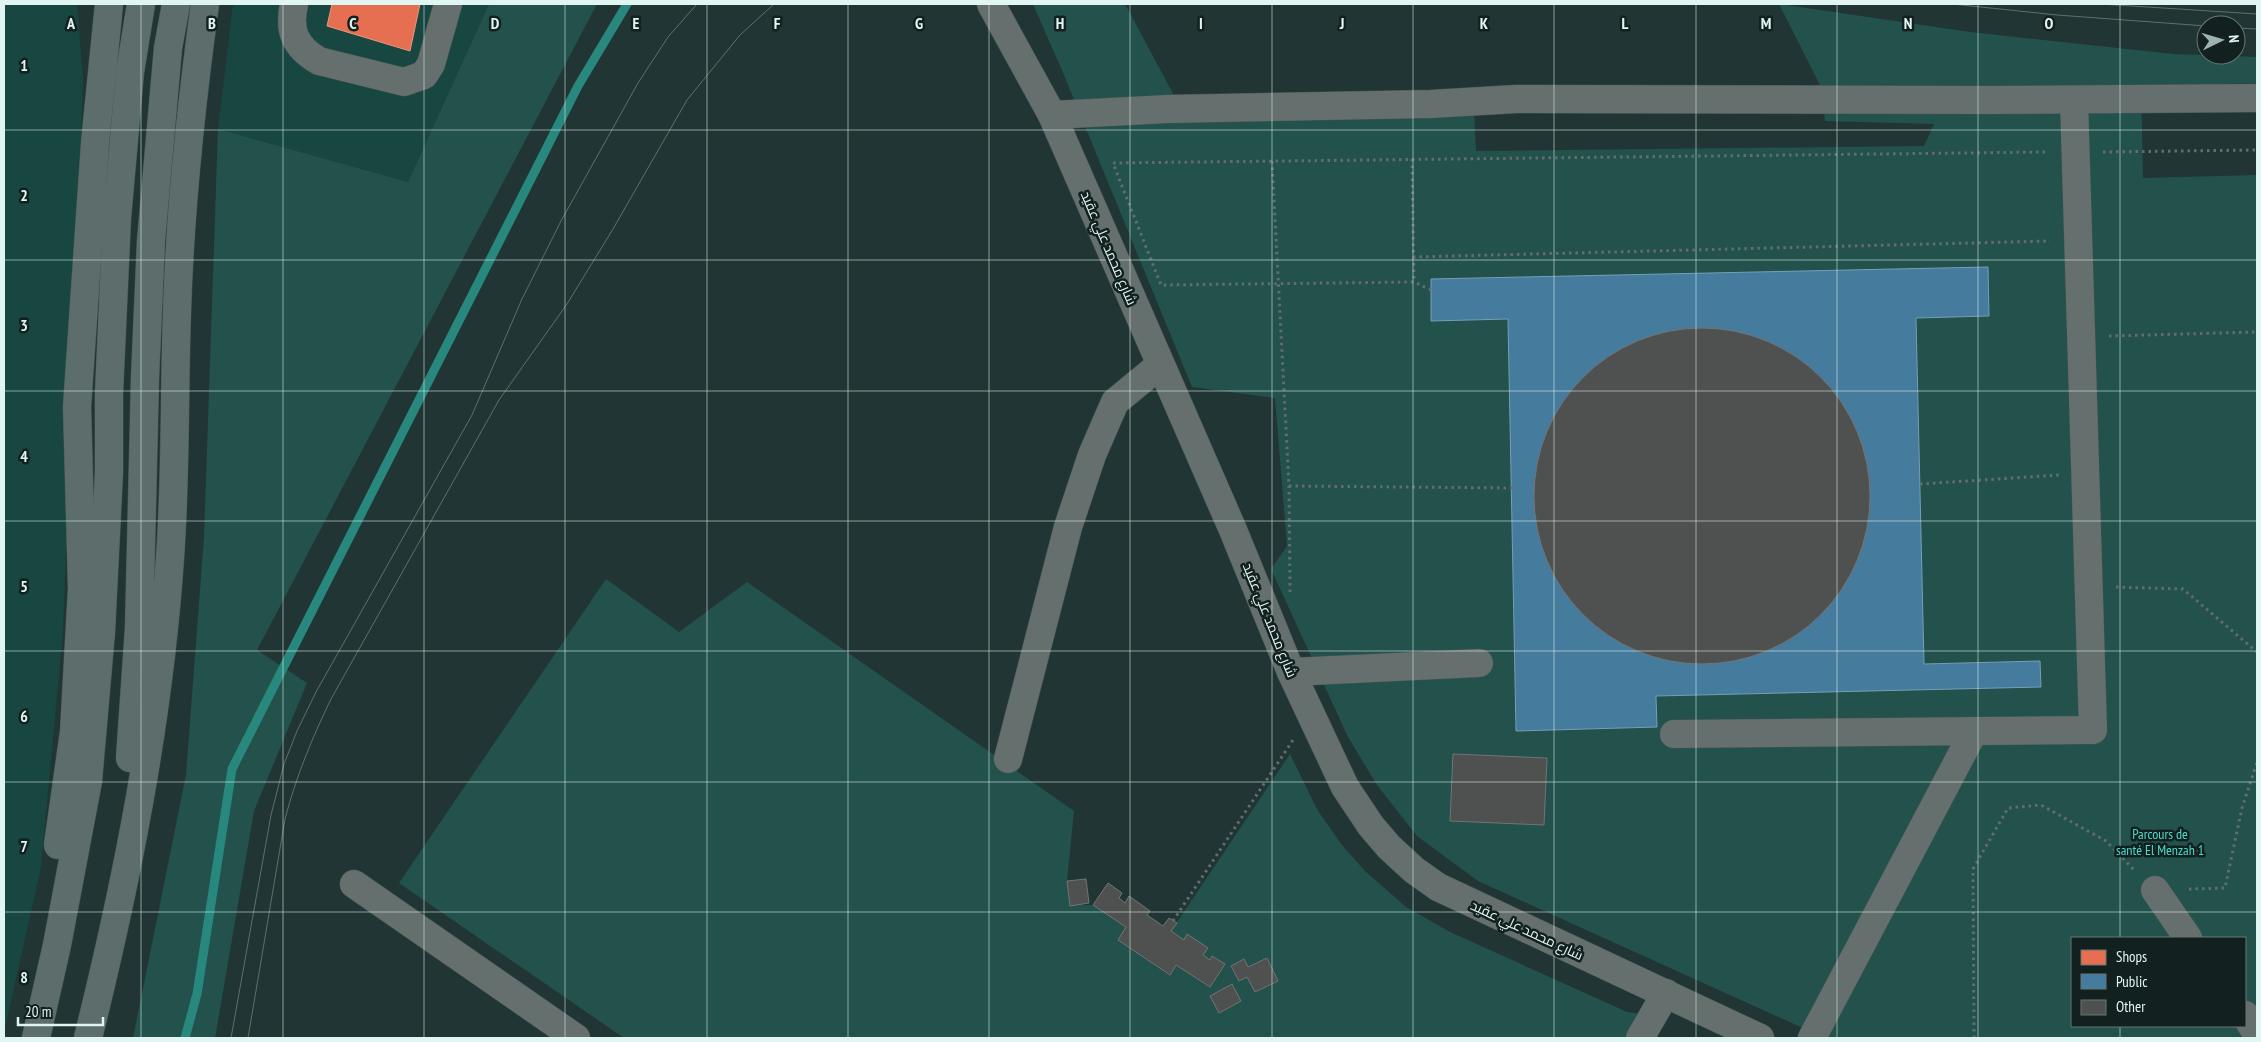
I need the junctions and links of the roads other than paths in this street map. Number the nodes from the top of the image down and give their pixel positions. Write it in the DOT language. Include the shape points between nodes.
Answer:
graph roads {
  1 [pos="109,4"];
  2 [pos="140,4"];
  3 [pos="176,4"];
  4 [pos="206,4"];
  5 [pos="294,4"];
  6 [pos="448,4"];
  7 [pos="996,9"];
  8 [pos="2257,98"];
  9 [pos="2074,100"];
  10 [pos="1052,115"];
  11 [pos="1160,365"];
  12 [pos="1479,663"];
  13 [pos="1291,672"];
  14 [pos="1974,731"];
  15 [pos="1674,734"];
  16 [pos="1008,759"];
  17 [pos="354,884"];
  18 [pos="2155,890"];
  19 [pos="2187,937"];
  20 [pos="1666,993"];
  21 [pos="2246,1017"];
  22 [pos="38,1031"];
  23 [pos="2257,1034"];
  24 [pos="88,1038"];
  25 [pos="576,1038"];
  26 [pos="1640,1038"];
  27 [pos="1760,1038"];
  28 [pos="1812,1038"];
  1 -- 22 [label="highway" via="95,143 77,407 82,588 74,732 44,953"];
  2 -- 22 [label="highway" via="130,72 117,218 101,632 88,781"];
  3 -- 24 [label="highway" via="168,48 151,240 139,628 126,801"];
  4 -- 24 [label="highway" via="184,179 170,558 158,678 133,839"];
  5 -- 6 [label="street" via="290,19 292,31 309,55 319,61 404,82 424,75 431,64"];
  7 -- 10 [label="street, شارع محمد علي عقيد"];
  8 -- 9 [label="street"];
  9 -- 10 [label="street" via="1516,99"];
  9 -- 14 [label="street" via="2093,730"];
  10 -- 11 [label="street, شارع محمد علي عقيد"];
  11 -- 13 [label="street, شارع محمد علي عقيد"];
  11 -- 16 [label="street" via="1115,402 1092,456 1068,527"];
  12 -- 13 [label="street"];
  13 -- 20 [label="street, شارع محمد علي عقيد" via="1345,787 1377,833 1414,870 1465,901"];
  14 -- 15 [label="street"];
  14 -- 28 [label="street"];
  17 -- 25 [label="street"];
  18 -- 19 [label="street"];
  20 -- 26 [label="street"];
  20 -- 27 [label="street, شارع محمد علي عقيد"];
  21 -- 23 [label="street"];
}
